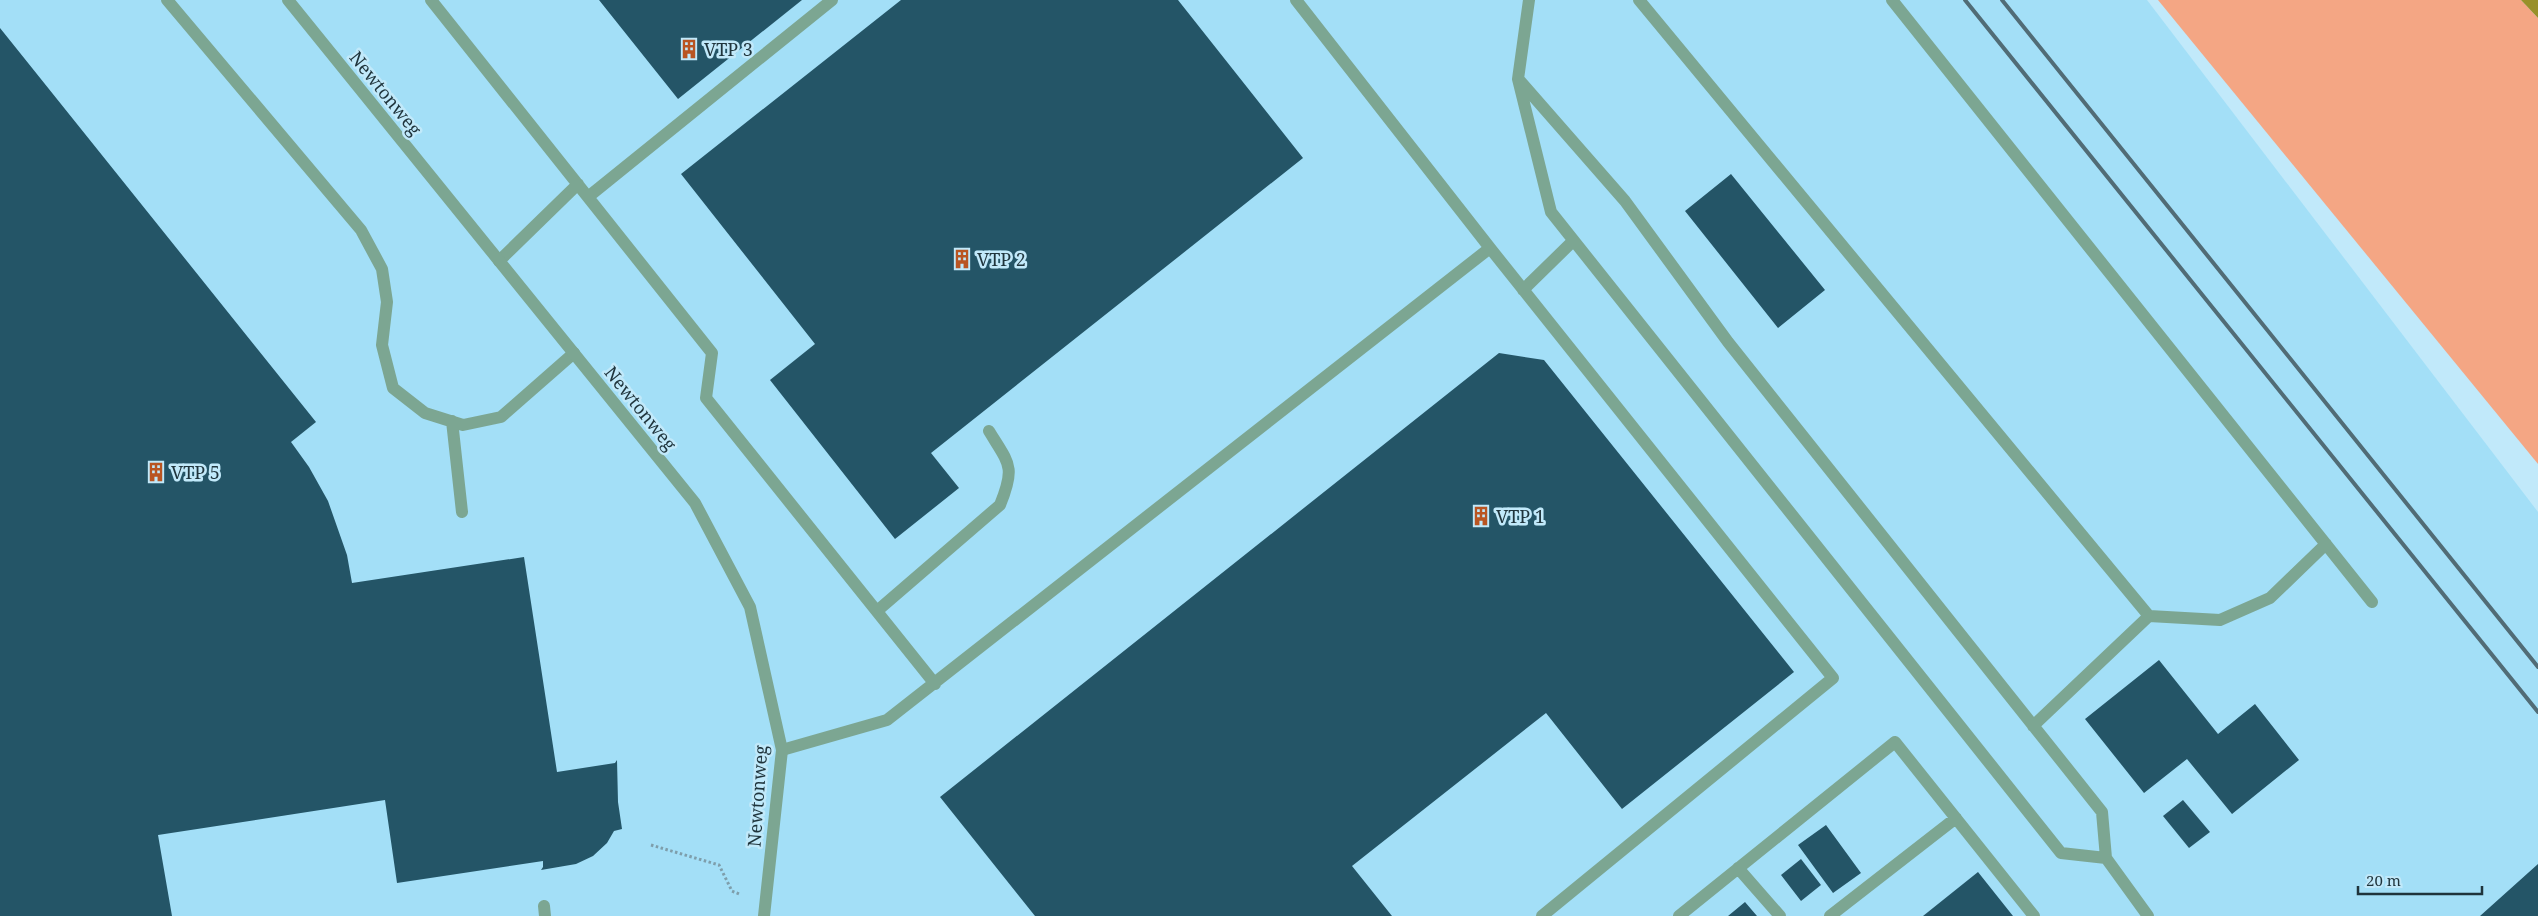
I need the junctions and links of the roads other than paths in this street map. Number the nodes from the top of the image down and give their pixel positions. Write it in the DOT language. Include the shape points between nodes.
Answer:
graph roads {
  1 [pos="167,0"];
  2 [pos="288,0"];
  3 [pos="431,0"];
  4 [pos="832,0"];
  5 [pos="1296,0"];
  6 [pos="1529,0"];
  7 [pos="1639,0"];
  8 [pos="1892,0"];
  9 [pos="1518,79"];
  10 [pos="578,184"];
  11 [pos="588,197"];
  12 [pos="1573,241"];
  13 [pos="1490,248"];
  14 [pos="500,261"];
  15 [pos="1523,290"];
  16 [pos="574,353"];
  17 [pos="452,421"];
  18 [pos="989,431"];
  19 [pos="462,512"];
  20 [pos="2326,544"];
  21 [pos="2372,602"];
  22 [pos="877,612"];
  23 [pos="2149,616"];
  24 [pos="935,684"];
  25 [pos="2033,726"];
  26 [pos="782,750"];
  27 [pos="1956,818"];
  28 [pos="2106,858"];
  29 [pos="1738,868"];
  30 [pos="764,916"];
  31 [pos="1542,916"];
  32 [pos="1679,916"];
  33 [pos="1780,916"];
  34 [pos="1830,916"];
  35 [pos="2034,916"];
  36 [pos="2148,916"];
  1 -- 17 [label="street" via="361,230 382,269 387,302 382,344 393,388 425,413"];
  2 -- 14 [label="street, Newtonweg"];
  3 -- 10 [label="street"];
  4 -- 11 [label="street"];
  5 -- 13 [label="street"];
  6 -- 9 [label="street"];
  7 -- 23 [label="street"];
  8 -- 20 [label="street"];
  9 -- 12 [label="street" via="1550,212"];
  9 -- 25 [label="street" via="1625,202 1728,342"];
  10 -- 11 [label="street"];
  10 -- 14 [label="street"];
  11 -- 22 [label="street" via="712,353 706,398"];
  12 -- 15 [label="street"];
  12 -- 28 [label="street" via="2061,853"];
  13 -- 15 [label="street"];
  13 -- 24 [label="street"];
  14 -- 16 [label="street, Newtonweg"];
  15 -- 31 [label="street" via="1833,678"];
  16 -- 17 [label="street" via="501,417 463,425"];
  16 -- 26 [label="street, Newtonweg" via="695,503 750,607"];
  17 -- 19 [label="street"];
  18 -- 22 [label="street" via="1010,466 1008,486 1000,504"];
  20 -- 21 [label="street"];
  20 -- 23 [label="street" via="2270,598 2220,620"];
  22 -- 24 [label="street"];
  23 -- 25 [label="street"];
  24 -- 26 [label="street" via="887,720"];
  25 -- 28 [label="street" via="2102,812"];
  26 -- 30 [label="street, Newtonweg"];
  27 -- 29 [label="street" via="1894,742"];
  27 -- 34 [label="street"];
  27 -- 35 [label="street"];
  28 -- 36 [label="street"];
  29 -- 32 [label="street"];
  29 -- 33 [label="street"];
}
